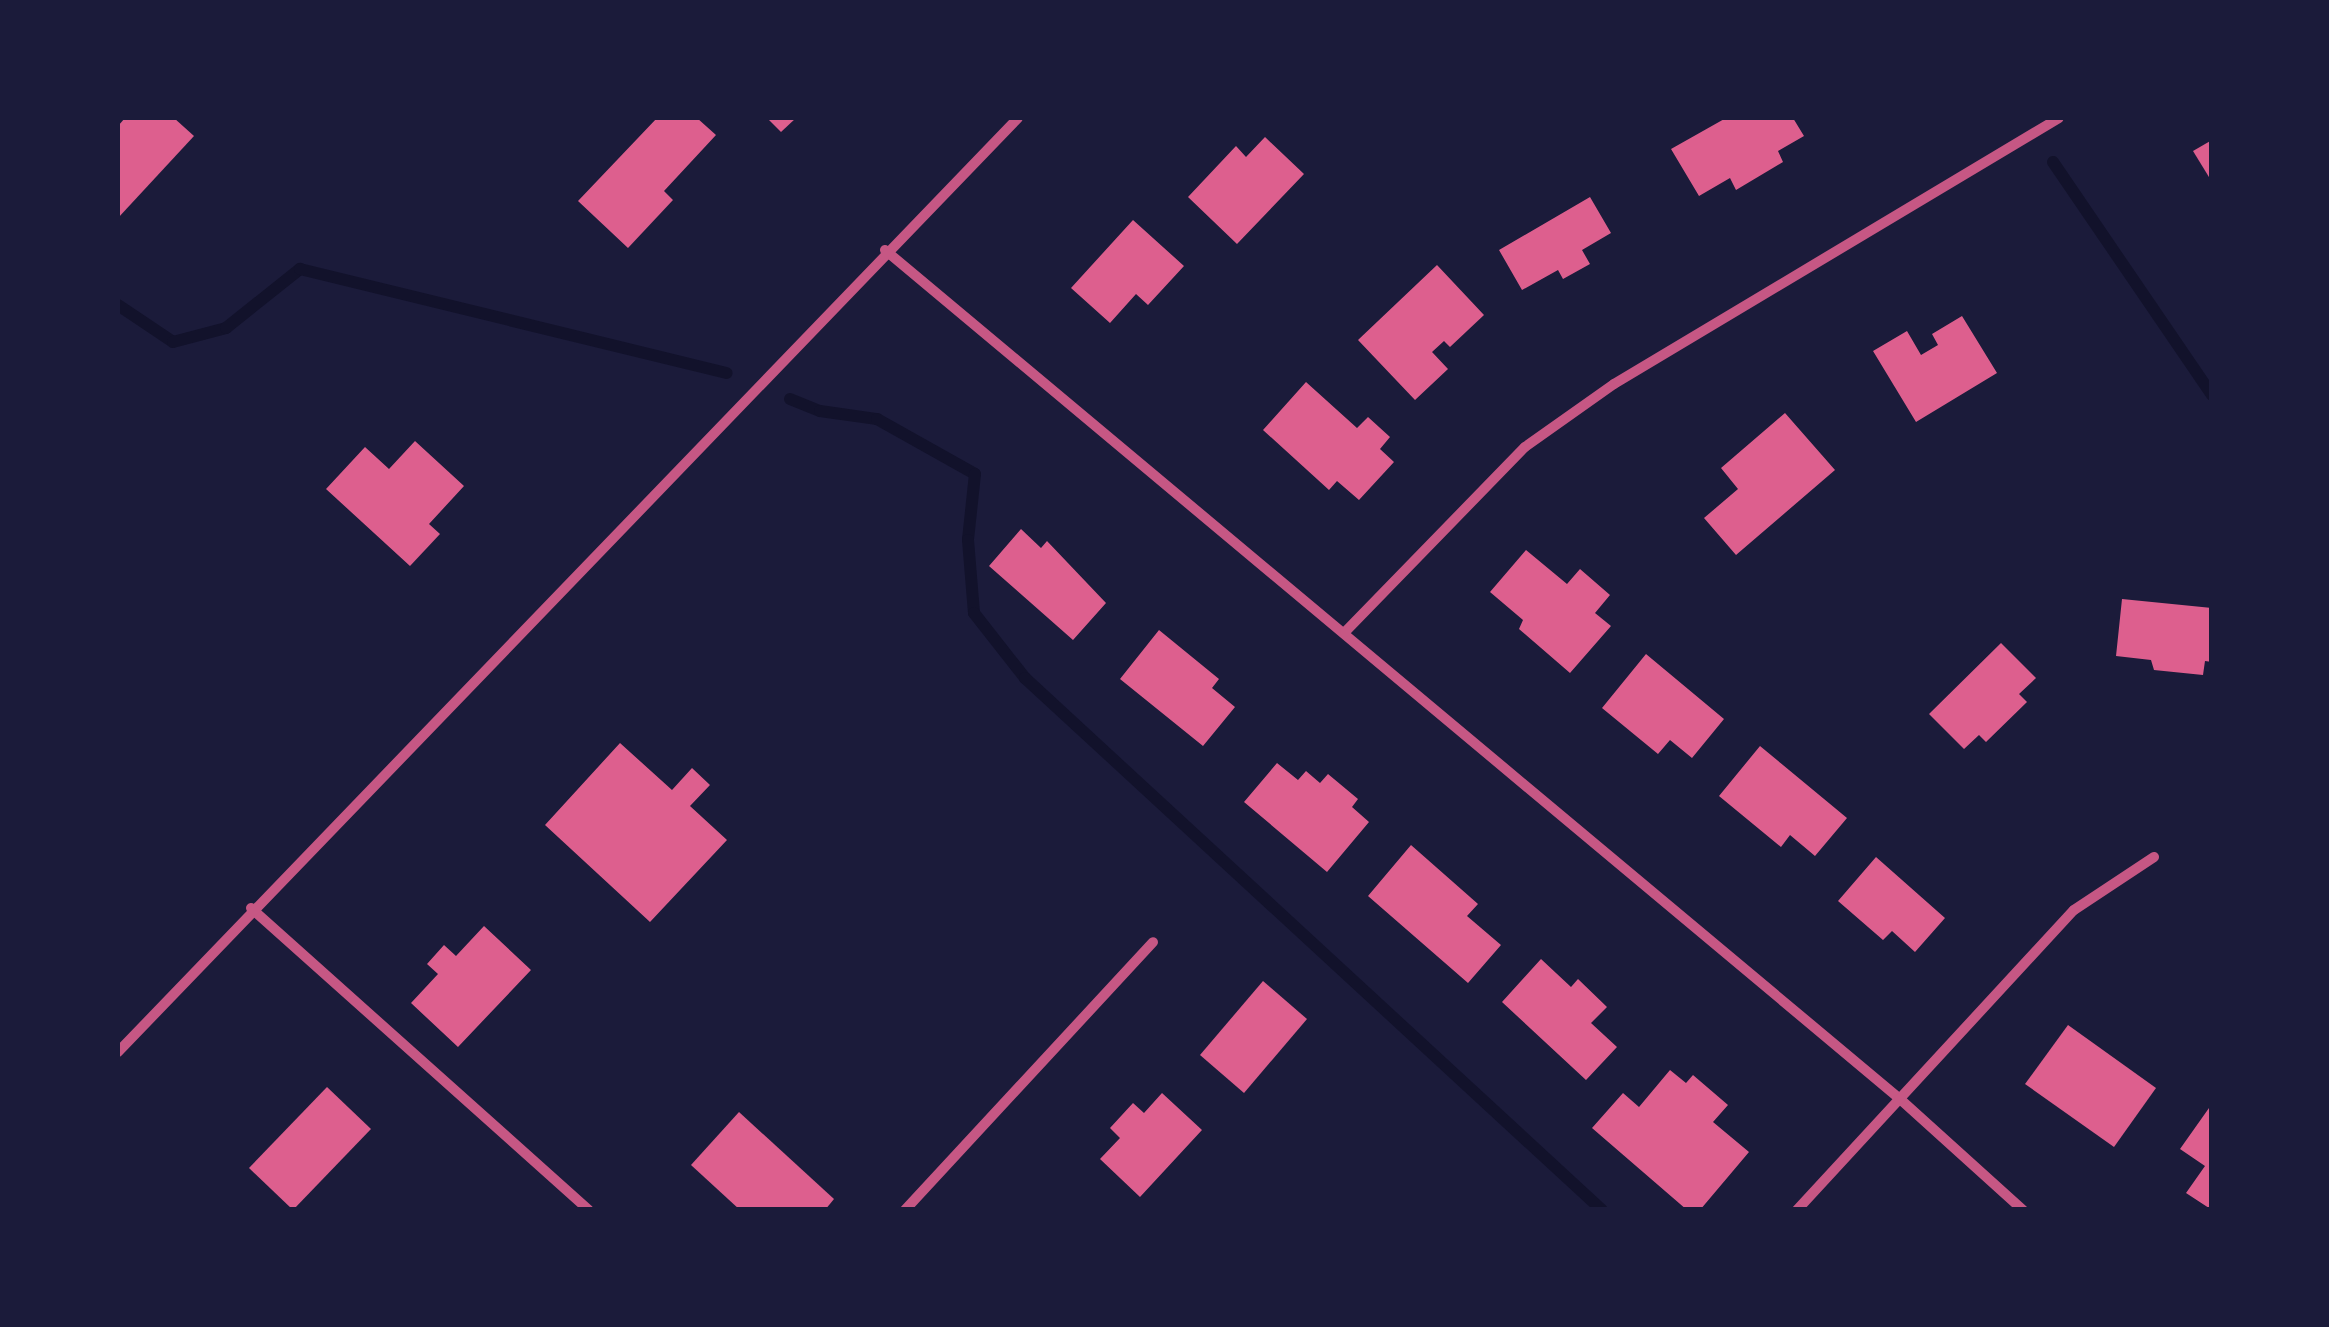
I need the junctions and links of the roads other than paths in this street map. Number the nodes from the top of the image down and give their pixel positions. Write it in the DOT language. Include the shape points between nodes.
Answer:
graph roads {
  1 [pos="1018,118"];
  2 [pos="2059,118"];
  3 [pos="885,250"];
  4 [pos="1345,632"];
  5 [pos="2154,857"];
  6 [pos="251,908"];
  7 [pos="1154,942"];
  8 [pos="118,1052"];
  9 [pos="1900,1099"];
  10 [pos="589,1210"];
  11 [pos="904,1210"];
  12 [pos="1797,1210"];
  13 [pos="2023,1210"];
  1 -- 3 [label="street"];
  2 -- 4 [label="street" via="1614,384 1525,447"];
  3 -- 4 [label="street"];
  3 -- 6 [label="street"];
  4 -- 9 [label="street"];
  5 -- 9 [label="street" via="2074,910"];
  6 -- 8 [label="street"];
  6 -- 10 [label="street"];
  7 -- 11 [label="street"];
  9 -- 12 [label="street"];
  9 -- 13 [label="street"];
}
